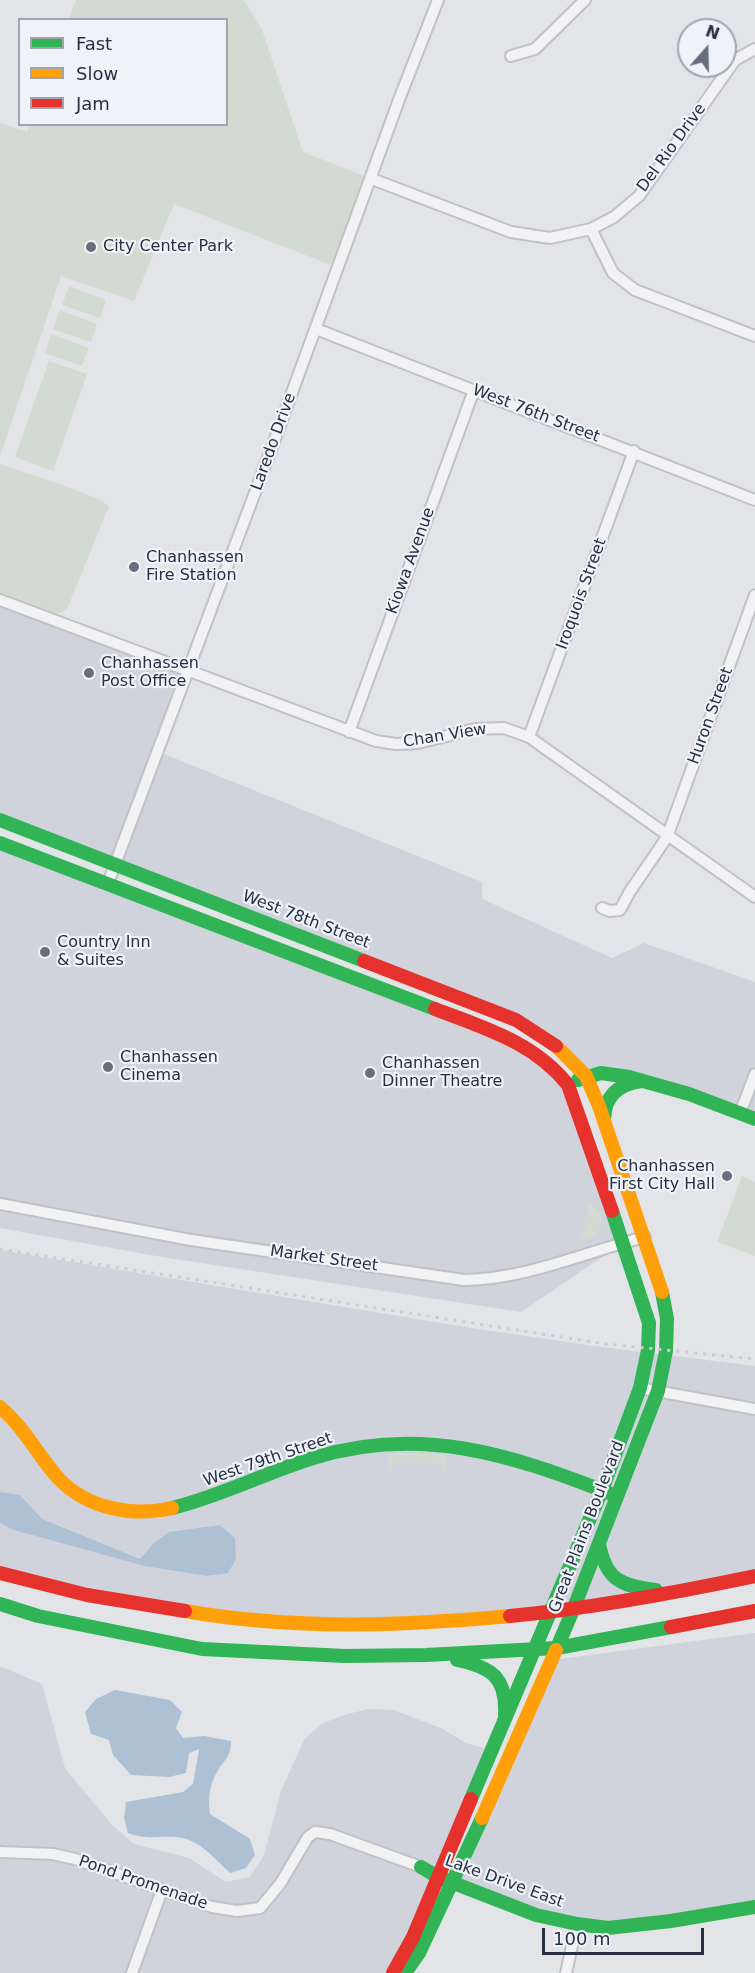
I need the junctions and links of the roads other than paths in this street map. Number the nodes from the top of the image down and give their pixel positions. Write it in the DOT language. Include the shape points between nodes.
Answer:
graph roads {
  1 [pos="585,0"];
  2 [pos="434,1"];
  3 [pos="755,49"];
  4 [pos="511,56"];
  5 [pos="372,179"];
  6 [pos="591,229"];
  7 [pos="316,329"];
  8 [pos="754,332"];
  9 [pos="474,390"];
  10 [pos="634,452"];
  11 [pos="755,500"];
  12 [pos="755,596"];
  13 [pos="0,600"];
  14 [pos="188,671"];
  15 [pos="349,732"];
  16 [pos="529,737"];
  17 [pos="0,820"];
  18 [pos="668,837"];
  19 [pos="0,843"];
  20 [pos="115,864"];
  21 [pos="108,883"];
  22 [pos="755,897"];
  23 [pos="602,908"];
  24 [pos="755,1074"];
  25 [pos="586,1076"];
  26 [pos="646,1081"];
  27 [pos="568,1085"];
  28 [pos="740,1113"];
  29 [pos="755,1119"];
  30 [pos="604,1122"];
  31 [pos="0,1204"];
  32 [pos="645,1237"];
  33 [pos="624,1243"];
  34 [pos="640,1388"];
  35 [pos="658,1391"];
  36 [pos="0,1407"];
  37 [pos="755,1409"];
  38 [pos="602,1490"];
  39 [pos="618,1497"];
  40 [pos="599,1544"];
  41 [pos="0,1572"];
  42 [pos="755,1576"];
  43 [pos="687,1590"];
  44 [pos="0,1604"];
  45 [pos="573,1610"];
  46 [pos="755,1611"];
  47 [pos="550,1612"];
  48 [pos="557,1648"];
  49 [pos="533,1650"];
  50 [pos="426,1655"];
  51 [pos="506,1715"];
  52 [pos="0,1852"];
  53 [pos="421,1867"];
  54 [pos="438,1877"];
  55 [pos="453,1883"];
  56 [pos="162,1890"];
  57 [pos="755,1907"];
  58 [pos="577,1924"];
  59 [pos="132,1973"];
  60 [pos="393,1973"];
  61 [pos="405,1973"];
  62 [pos="566,1973"];
  1 -- 4 [label="street" via="536,49"];
  2 -- 5 [label="street, Laredo Drive"];
  3 -- 6 [label="street, Del Rio Drive" via="735,60 639,196 614,217"];
  5 -- 6 [label="street, Del Rio Drive" via="511,232 550,238"];
  5 -- 7 [label="street, Laredo Drive"];
  6 -- 8 [label="street" via="613,273 635,290"];
  7 -- 9 [label="street, West 76th Street"];
  7 -- 14 [label="street, Laredo Drive"];
  9 -- 10 [label="street, West 76th Street"];
  9 -- 15 [label="street, Kiowa Avenue"];
  10 -- 11 [label="street, West 76th Street"];
  10 -- 16 [label="street, Iroquois Street"];
  12 -- 18 [label="street, Huron Street"];
  13 -- 14 [label="street, Chan View"];
  14 -- 15 [label="street, Chan View"];
  14 -- 20 [label="street, Laredo Drive"];
  15 -- 16 [label="street, Chan View" via="396,744 418,743 475,729 504,728"];
  16 -- 18 [label="street, Chan View"];
  17 -- 20 [label="street, West 78th Street"];
  18 -- 22 [label="street, Chan View"];
  18 -- 23 [label="street, Huron Street" via="620,910"];
  19 -- 21 [label="street"];
  20 -- 21 [label="street, Laredo Drive"];
  20 -- 25 [label="street, West 78th Street" via="516,1020 561,1049"];
  21 -- 27 [label="street" via="509,1037 542,1057"];
  24 -- 28 [label="street"];
  25 -- 26 [label="street" via="615,1074"];
  25 -- 27 [label="street"];
  25 -- 30 [label="street, Great Plains Boulevard"];
  26 -- 28 [label="street"];
  26 -- 30 [label="street" via="628,1083 615,1090 605,1107"];
  27 -- 33 [label="street, Great Plains Boulevard"];
  28 -- 29 [label="street"];
  30 -- 32 [label="street, Great Plains Boulevard"];
  31 -- 33 [label="street, Market Street" via="191,1240 464,1280 513,1275"];
  32 -- 33 [label="street, Market Street"];
  32 -- 35 [label="street, Great Plains Boulevard" via="667,1319"];
  33 -- 34 [label="street, Great Plains Boulevard" via="649,1323"];
  34 -- 35 [label="street"];
  34 -- 38 [label="street, Great Plains Boulevard"];
  35 -- 37 [label="street"];
  35 -- 39 [label="street, Great Plains Boulevard"];
  36 -- 38 [label="street, West 79th Street" via="66,1486 85,1500 126,1511 148,1512 195,1502 304,1461 379,1444 431,1442 476,1448 546,1468"];
  38 -- 39 [label="street, West 79th Street"];
  38 -- 47 [label="street, Great Plains Boulevard"];
  39 -- 40 [label="street, Great Plains Boulevard"];
  40 -- 43 [label="street" via="604,1565 615,1580 638,1588"];
  40 -- 45 [label="street, Great Plains Boulevard"];
  41 -- 47 [label="street" via="87,1595 230,1619 357,1626"];
  42 -- 43 [label="street"];
  43 -- 45 [label="street"];
  44 -- 50 [label="street" via="38,1616 202,1649 345,1656"];
  45 -- 47 [label="street"];
  45 -- 48 [label="street, Great Plains Boulevard"];
  46 -- 48 [label="street"];
  47 -- 49 [label="street, Great Plains Boulevard"];
  48 -- 49 [label="street"];
  48 -- 55 [label="street, Great Plains Boulevard"];
  49 -- 50 [label="street"];
  49 -- 51 [label="street, Great Plains Boulevard"];
  50 -- 51 [label="street" via="490,1670 503,1686"];
  51 -- 54 [label="street, Great Plains Boulevard"];
  52 -- 56 [label="street, Pond Promenade" via="65,1856"];
  53 -- 54 [label="street, Lake Drive East"];
  53 -- 56 [label="street, Pond Promenade" via="315,1832 260,1908 237,1911 213,1907"];
  54 -- 55 [label="street, Lake Drive East"];
  54 -- 60 [label="street, Great Plains Boulevard"];
  55 -- 58 [label="street, Lake Drive East" via="536,1914"];
  55 -- 61 [label="street, Great Plains Boulevard"];
  56 -- 59 [label="street"];
  57 -- 58 [label="street, Lake Drive East" via="608,1928"];
  58 -- 62 [label="street"];
}
